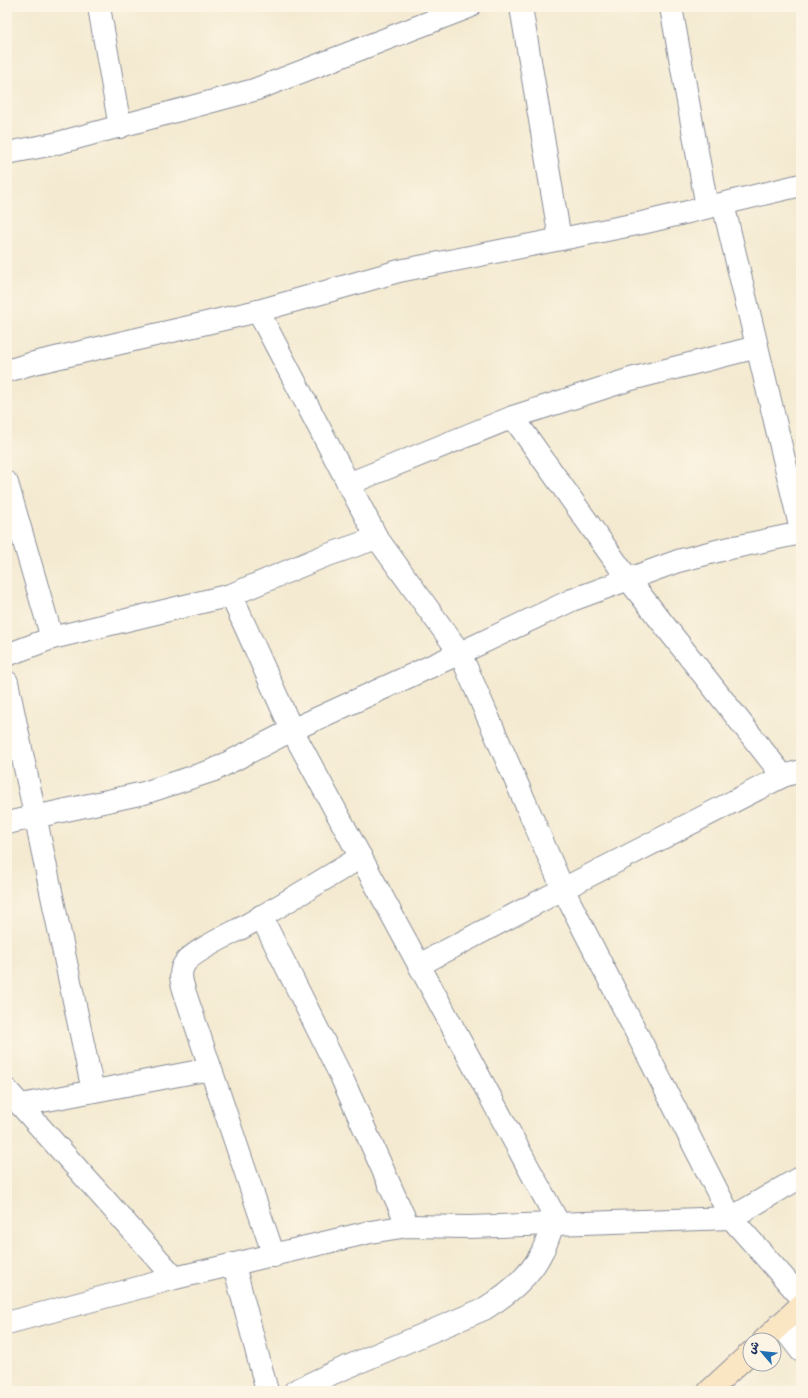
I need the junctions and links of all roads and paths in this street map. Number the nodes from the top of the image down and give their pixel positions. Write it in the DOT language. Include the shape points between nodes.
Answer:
graph roads {
  1 [pos="99,7"];
  2 [pos="521,7"];
  3 [pos="671,7"];
  4 [pos="461,8"];
  5 [pos="120,127"];
  6 [pos="7,153"];
  7 [pos="801,185"];
  8 [pos="715,205"];
  9 [pos="560,239"];
  10 [pos="258,311"];
  11 [pos="756,347"];
  12 [pos="7,371"];
  13 [pos="513,417"];
  14 [pos="7,482"];
  15 [pos="348,484"];
  16 [pos="11,509"];
  17 [pos="801,531"];
  18 [pos="377,538"];
  19 [pos="628,580"];
  20 [pos="232,595"];
  21 [pos="52,638"];
  22 [pos="460,653"];
  23 [pos="7,655"];
  24 [pos="7,682"];
  25 [pos="292,730"];
  26 [pos="792,773"];
  27 [pos="35,817"];
  28 [pos="7,823"];
  29 [pos="361,857"];
  30 [pos="563,889"];
  31 [pos="261,916"];
  32 [pos="419,965"];
  33 [pos="210,1069"];
  34 [pos="93,1091"];
  35 [pos="14,1097"];
  36 [pos="801,1177"];
  37 [pos="731,1218"];
  38 [pos="556,1224"];
  39 [pos="408,1226"];
  40 [pos="274,1256"];
  41 [pos="234,1265"];
  42 [pos="175,1278"];
  43 [pos="801,1297"];
  44 [pos="801,1305"];
  45 [pos="7,1323"];
  46 [pos="780,1324"];
  47 [pos="772,1332"];
  48 [pos="801,1351"];
  49 [pos="742,1361"];
  50 [pos="267,1391"];
  51 [pos="295,1391"];
  52 [pos="710,1391"];
  1 -- 5 [label="street"];
  2 -- 9 [label="street"];
  3 -- 8 [label="street"];
  4 -- 5 [label="street" via="254,90"];
  5 -- 6 [label="street"];
  7 -- 8 [label="street"];
  8 -- 9 [label="street"];
  8 -- 11 [label="street"];
  9 -- 10 [label="street" via="399,271"];
  10 -- 12 [label="street"];
  10 -- 15 [label="street"];
  11 -- 13 [label="street" via="631,379"];
  11 -- 17 [label="street"];
  13 -- 15 [label="street"];
  13 -- 19 [label="street"];
  14 -- 16 [label="street"];
  15 -- 18 [label="street"];
  16 -- 21 [label="street"];
  17 -- 19 [label="street" via="678,561"];
  18 -- 20 [label="street" via="322,557"];
  18 -- 22 [label="street"];
  19 -- 22 [label="street" via="572,600"];
  19 -- 26 [label="street"];
  20 -- 21 [label="street"];
  20 -- 25 [label="street"];
  21 -- 23 [label="street"];
  22 -- 25 [label="street"];
  22 -- 30 [label="street"];
  24 -- 27 [label="street"];
  25 -- 27 [label="street" via="214,770 144,793"];
  25 -- 29 [label="street"];
  26 -- 30 [label="street"];
  27 -- 28 [label="street"];
  27 -- 34 [label="street"];
  29 -- 31 [label="street"];
  29 -- 32 [label="street"];
  30 -- 32 [label="street"];
  30 -- 37 [label="street"];
  31 -- 33 [label="street" via="193,955 182,969 185,993"];
  31 -- 39 [label="street" via="341,1076"];
  32 -- 38 [label="street"];
  33 -- 34 [label="street"];
  33 -- 40 [label="street"];
  34 -- 35 [label="street"];
  35 -- 42 [label="street"];
  36 -- 37 [label="street"];
  37 -- 38 [label="street"];
  37 -- 43 [label="street"];
  38 -- 39 [label="street"];
  38 -- 51 [label="street" via="533,1267 501,1299 484,1309 333,1372"];
  39 -- 40 [label="street" via="370,1232"];
  40 -- 41 [label="street"];
  41 -- 42 [label="street"];
  41 -- 50 [label="street"];
  42 -- 45 [label="street"];
  44 -- 46 [label="main road"];
  46 -- 47 [label="main road"];
  46 -- 48 [label="street"];
  49 -- 52 [label="main road"];
}
